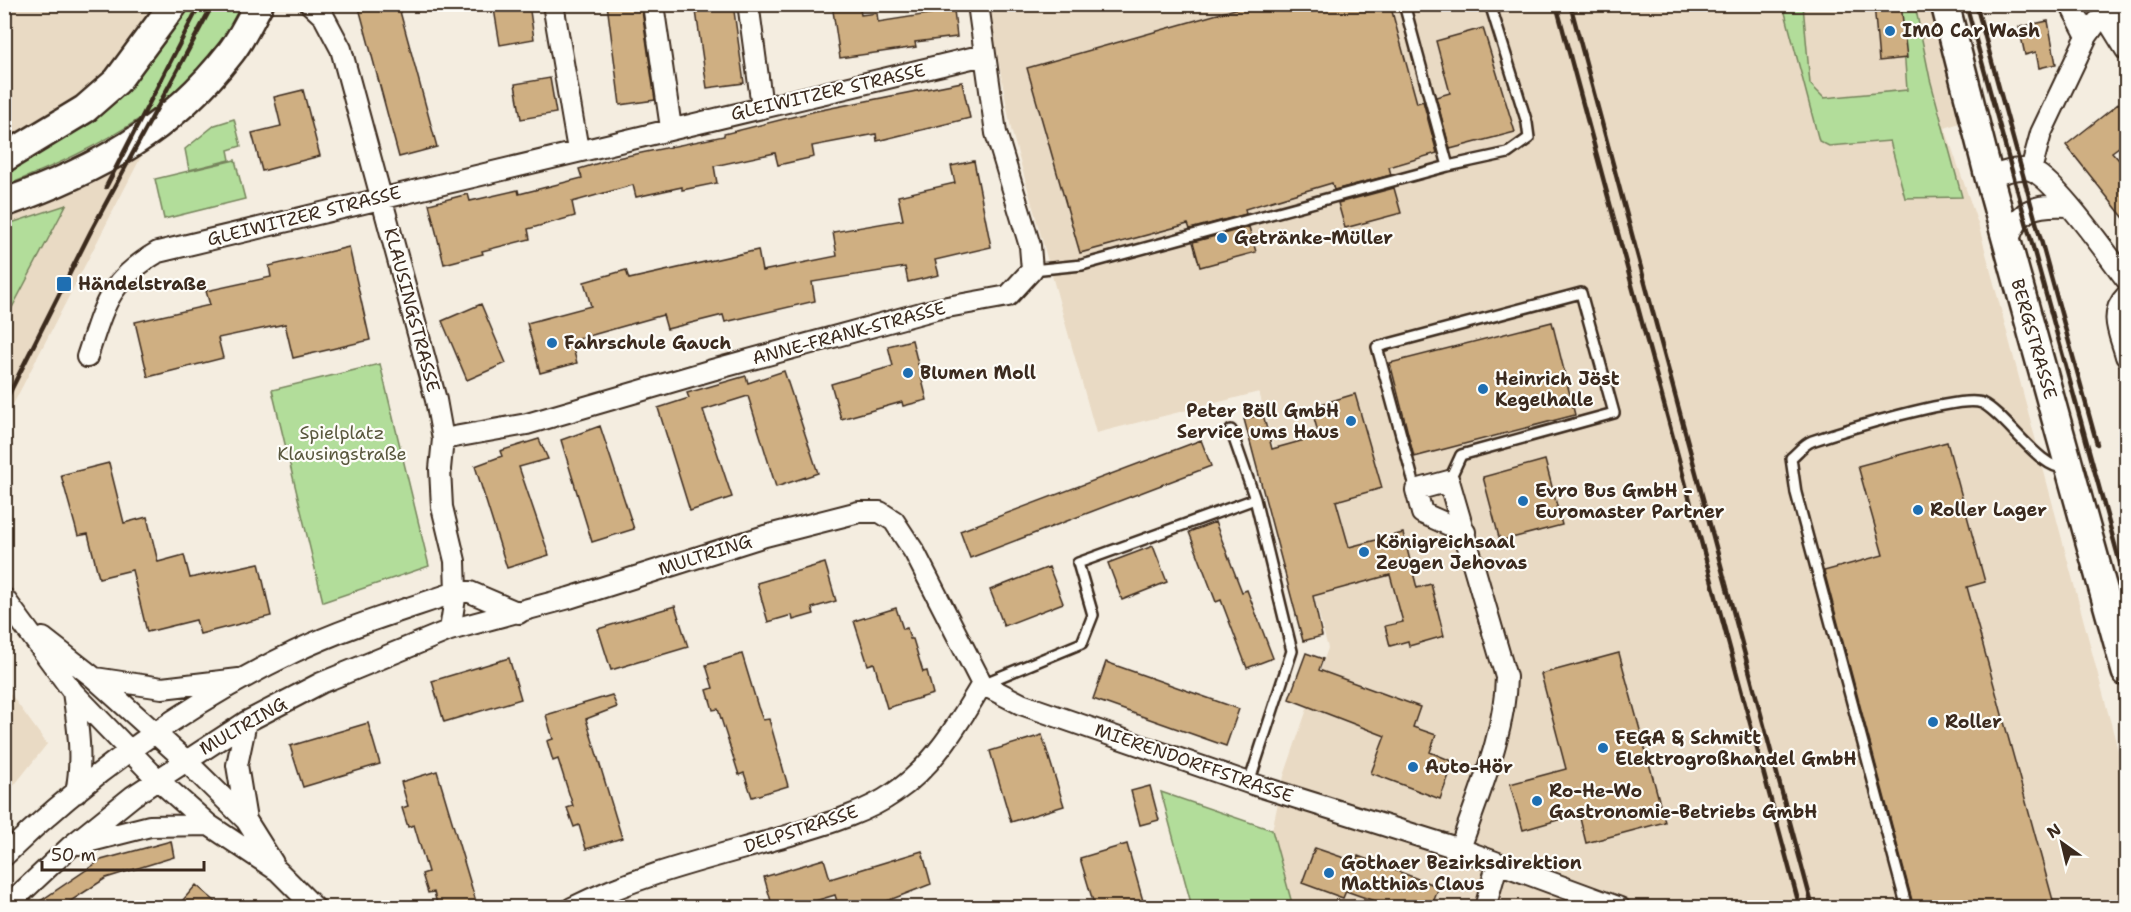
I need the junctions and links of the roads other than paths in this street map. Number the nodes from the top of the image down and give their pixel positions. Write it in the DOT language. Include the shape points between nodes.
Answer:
graph roads {
  1 [pos="174,4"];
  2 [pos="259,4"];
  3 [pos="309,4"];
  4 [pos="553,4"];
  5 [pos="653,4"];
  6 [pos="752,4"];
  7 [pos="978,4"];
  8 [pos="1404,4"];
  9 [pos="1490,4"];
  10 [pos="1945,4"];
  11 [pos="2070,4"];
  12 [pos="2127,5"];
  13 [pos="2105,16"];
  14 [pos="2087,36"];
  15 [pos="2127,50"];
  16 [pos="984,55"];
  17 [pos="762,107"];
  18 [pos="671,128"];
  19 [pos="578,150"];
  20 [pos="4,158"];
  21 [pos="1448,166"];
  22 [pos="2031,170"];
  23 [pos="1989,177"];
  24 [pos="383,197"];
  25 [pos="4,202"];
  26 [pos="2069,206"];
  27 [pos="2007,245"];
  28 [pos="1032,270"];
  29 [pos="2127,279"];
  30 [pos="2127,296"];
  31 [pos="2127,356"];
  32 [pos="87,357"];
  33 [pos="1232,430"];
  34 [pos="443,439"];
  35 [pos="2070,468"];
  36 [pos="1449,481"];
  37 [pos="1416,490"];
  38 [pos="1255,499"];
  39 [pos="1465,532"];
  40 [pos="456,592"];
  41 [pos="4,598"];
  42 [pos="519,613"];
  43 [pos="24,623"];
  44 [pos="450,630"];
  45 [pos="2127,672"];
  46 [pos="93,677"];
  47 [pos="246,678"];
  48 [pos="982,684"];
  49 [pos="73,692"];
  50 [pos="246,722"];
  51 [pos="157,733"];
  52 [pos="131,752"];
  53 [pos="185,760"];
  54 [pos="157,779"];
  55 [pos="1249,783"];
  56 [pos="76,793"];
  57 [pos="246,820"];
  58 [pos="209,825"];
  59 [pos="71,846"];
  60 [pos="1460,849"];
  61 [pos="4,856"];
  62 [pos="1497,865"];
  63 [pos="278,871"];
  64 [pos="5,908"];
  65 [pos="315,908"];
  66 [pos="572,908"];
  67 [pos="1485,908"];
  68 [pos="1620,908"];
  69 [pos="1906,908"];
  1 -- 20 [label="main road" via="117,81 85,109"];
  2 -- 25 [label="main road" via="232,50 195,93 159,126 98,164"];
  3 -- 24 [label="street, KLAUSINGSTRASSE" via="324,17 341,49"];
  4 -- 19 [label="street"];
  5 -- 18 [label="street"];
  6 -- 17 [label="street" via="749,10"];
  7 -- 16 [label="street"];
  8 -- 21 [label="lane"];
  9 -- 21 [label="lane" via="1529,138 1508,153"];
  10 -- 23 [label="main road, BERGSTRASSE"];
  11 -- 14 [label="street"];
  12 -- 13 [label="street"];
  13 -- 14 [label="street"];
  13 -- 15 [label="street"];
  14 -- 22 [label="street" via="2041,133"];
  16 -- 17 [label="street, GLEIWITZER STRASSE"];
  16 -- 28 [label="street" via="996,134 1030,246"];
  17 -- 18 [label="street, GLEIWITZER STRASSE"];
  18 -- 19 [label="street, GLEIWITZER STRASSE"];
  19 -- 24 [label="street, GLEIWITZER STRASSE"];
  21 -- 28 [label="lane" via="1082,265"];
  22 -- 23 [label="street"];
  22 -- 26 [label="street"];
  23 -- 27 [label="main road, BERGSTRASSE"];
  24 -- 32 [label="street, GLEIWITZER STRASSE" via="158,252 124,275 105,302"];
  24 -- 34 [label="street, KLAUSINGSTRASSE"];
  26 -- 27 [label="street" via="2044,205 2029,210 2015,223"];
  26 -- 29 [label="street"];
  27 -- 35 [label="main road, BERGSTRASSE"];
  28 -- 34 [label="street, ANNE-FRANK-STRASSE" via="1008,297 936,309 527,424"];
  30 -- 31 [label="street" via="2115,313"];
  33 -- 38 [label="lane"];
  34 -- 40 [label="street, KLAUSINGSTRASSE" via="442,507 455,561"];
  35 -- 45 [label="main road, BERGSTRASSE"];
  35 -- 69 [label="lane" via="2049,464 1981,403 1950,403 1809,442 1791,458 1796,493"];
  36 -- 37 [label="street"];
  36 -- 37 [label="lane" via="1461,455 1614,413 1581,292 1377,347"];
  36 -- 39 [label="street"];
  37 -- 39 [label="street" via="1422,513"];
  38 -- 48 [label="lane" via="1078,563 1092,615 1082,643"];
  38 -- 55 [label="lane" via="1292,651"];
  39 -- 60 [label="street" via="1506,677 1506,702"];
  40 -- 42 [label="street" via="470,592"];
  40 -- 44 [label="street, KLAUSINGSTRASSE"];
  40 -- 47 [label="street" via="343,631"];
  41 -- 43 [label="street"];
  42 -- 44 [label="street, MULTRING"];
  42 -- 48 [label="street, MULTRING" via="765,536 859,512 880,512 894,521 915,553"];
  43 -- 46 [label="street"];
  43 -- 49 [label="street"];
  44 -- 50 [label="street, MULTRING" via="342,673"];
  46 -- 47 [label="street" via="162,688"];
  46 -- 51 [label="street"];
  47 -- 51 [label="street"];
  48 -- 55 [label="street, MIERENDORFFSTRASSE" via="1020,704"];
  48 -- 66 [label="street, DELPSTRASSE" via="960,721 928,761 894,794 858,812 647,877"];
  49 -- 52 [label="street"];
  49 -- 56 [label="street" via="81,746"];
  50 -- 53 [label="street, MULTRING"];
  50 -- 57 [label="street" via="237,765"];
  51 -- 52 [label="street"];
  51 -- 53 [label="street"];
  52 -- 54 [label="street"];
  52 -- 56 [label="street"];
  53 -- 54 [label="street, MULTRING"];
  53 -- 57 [label="street"];
  54 -- 58 [label="street"];
  54 -- 59 [label="street, MULTRING"];
  55 -- 60 [label="street, MIERENDORFFSTRASSE"];
  56 -- 61 [label="street"];
  57 -- 63 [label="street"];
  58 -- 59 [label="street" via="150,826"];
  58 -- 63 [label="street"];
  59 -- 64 [label="street, MULTRING"];
  60 -- 62 [label="street, MIERENDORFFSTRASSE"];
  62 -- 67 [label="street"];
  62 -- 68 [label="street, MIERENDORFFSTRASSE"];
  63 -- 65 [label="street"];
}
